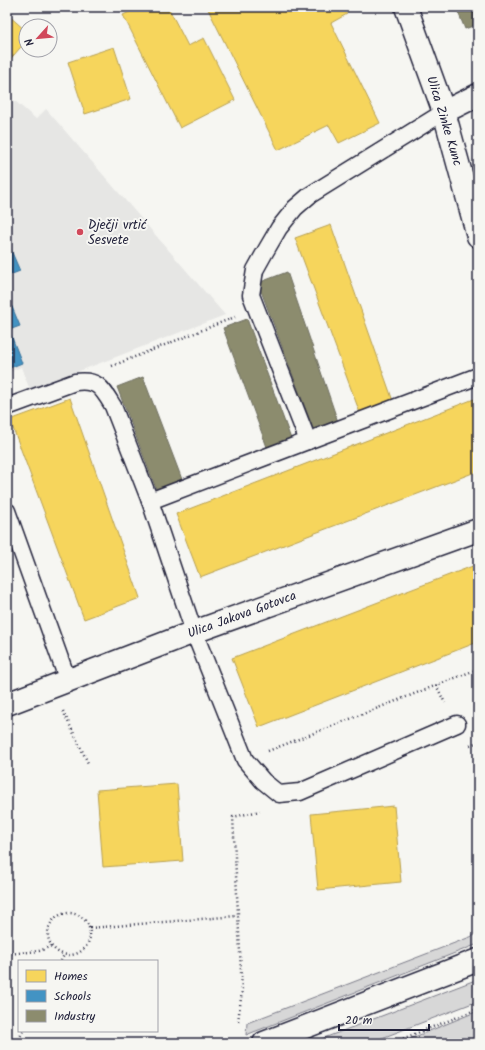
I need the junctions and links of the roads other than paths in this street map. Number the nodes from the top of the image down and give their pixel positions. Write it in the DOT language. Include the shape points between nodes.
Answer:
graph roads {
  1 [pos="406,7"];
  2 [pos="478,96"];
  3 [pos="444,112"];
  4 [pos="478,236"];
  5 [pos="478,376"];
  6 [pos="7,407"];
  7 [pos="308,441"];
  8 [pos="150,501"];
  9 [pos="7,511"];
  10 [pos="478,530"];
  11 [pos="194,632"];
  12 [pos="68,681"];
  13 [pos="7,704"];
  14 [pos="457,724"];
  15 [pos="478,960"];
  16 [pos="264,1043"];
  1 -- 3 [label="street, Ulica Zinke Kunc"];
  2 -- 3 [label="street"];
  3 -- 4 [label="street, Ulica Zinke Kunc"];
  3 -- 7 [label="lane" via="310,195 295,208 280,228 255,270 252,295 256,308"];
  5 -- 7 [label="lane"];
  6 -- 8 [label="lane" via="76,382 93,382 104,391 112,406"];
  7 -- 8 [label="lane"];
  8 -- 11 [label="lane"];
  9 -- 12 [label="lane"];
  10 -- 11 [label="street, Ulica Jakova Gotovca"];
  11 -- 12 [label="street, Ulica Jakova Gotovca"];
  11 -- 14 [label="lane" via="245,760 263,781 279,794 300,792"];
  12 -- 13 [label="street, Ulica Jakova Gotovca"];
  15 -- 16 [label="street"];
}
